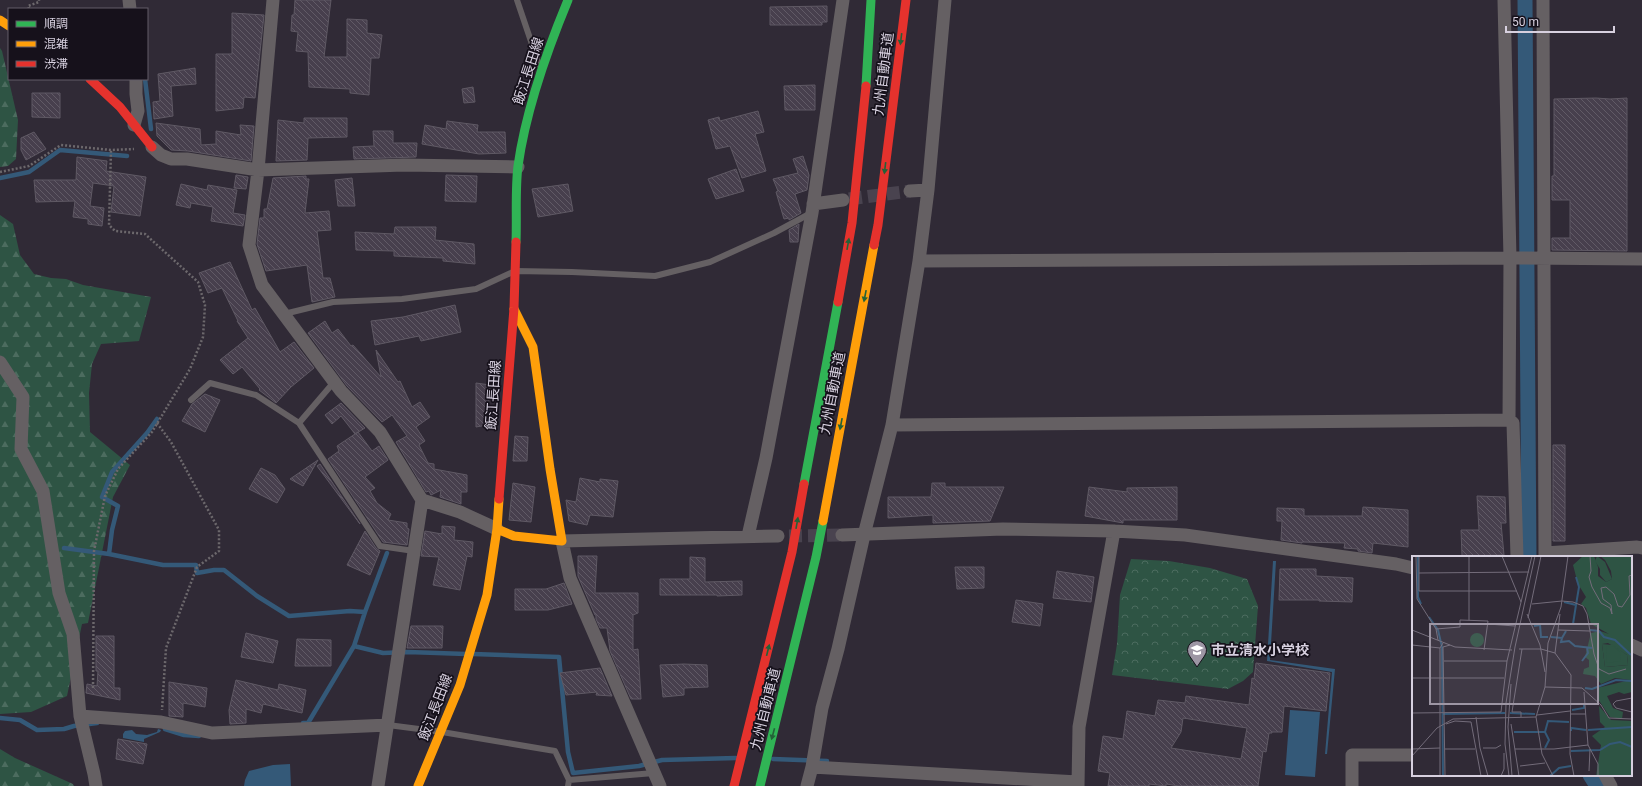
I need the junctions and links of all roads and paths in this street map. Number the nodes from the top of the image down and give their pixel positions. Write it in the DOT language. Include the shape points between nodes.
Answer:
graph roads {
  1 [pos="39,0"];
  2 [pos="273,0"];
  3 [pos="517,0"];
  4 [pos="568,0"];
  5 [pos="843,0"];
  6 [pos="863,0"];
  7 [pos="871,0"];
  8 [pos="906,0"];
  9 [pos="945,0"];
  10 [pos="1504,0"];
  11 [pos="1543,0"];
  12 [pos="29,8"];
  13 [pos="542,72"];
  14 [pos="91,80"];
  15 [pos="136,80"];
  16 [pos="865,102"];
  17 [pos="134,125"];
  18 [pos="152,148"];
  19 [pos="111,150"];
  20 [pos="518,167"];
  21 [pos="258,170"];
  22 [pos="0,172"];
  23 [pos="928,190"];
  24 [pos="910,191"];
  25 [pos="843,200"];
  26 [pos="813,208"];
  27 [pos="1510,258"];
  28 [pos="1543,259"];
  29 [pos="1642,259"];
  30 [pos="919,261"];
  31 [pos="515,271"];
  32 [pos="514,308"];
  33 [pos="284,314"];
  34 [pos="0,362"];
  35 [pos="334,382"];
  36 [pos="191,400"];
  37 [pos="1509,420"];
  38 [pos="157,423"];
  39 [pos="299,423"];
  40 [pos="892,424"];
  41 [pos="422,500"];
  42 [pos="497,529"];
  43 [pos="1114,531"];
  44 [pos="842,534"];
  45 [pos="864,534"];
  46 [pos="748,536"];
  47 [pos="778,536"];
  48 [pos="562,541"];
  49 [pos="1642,548"];
  50 [pos="414,552"];
  51 [pos="1545,555"];
  52 [pos="1517,556"];
  53 [pos="1412,568"];
  54 [pos="1632,645"];
  55 [pos="1642,650"];
  56 [pos="92,695"];
  57 [pos="162,708"];
  58 [pos="80,716"];
  59 [pos="388,725"];
  60 [pos="442,732"];
  61 [pos="1412,755"];
  62 [pos="812,767"];
  63 [pos="654,773"];
  64 [pos="1606,776"];
  65 [pos="568,783"];
  66 [pos="1078,784"];
  67 [pos="96,786"];
  68 [pos="378,786"];
  69 [pos="418,786"];
  70 [pos="660,786"];
  71 [pos="734,786"];
  72 [pos="760,786"];
  73 [pos="807,786"];
  74 [pos="1352,786"];
  75 [pos="1611,786"];
  1 -- 12 [label="path"];
  2 -- 21 [label="street"];
  3 -- 13 [label="lane"];
  4 -- 13 [label="main road, 飯江長田線"];
  5 -- 26 [label="street"];
  6 -- 16 [label="main road"];
  7 -- 16 [label="main road, 九州自動車道"];
  8 -- 72 [label="main road, 九州自動車道, one-way" via="878,225 816,557"];
  9 -- 23 [label="street"];
  10 -- 27 [label="street"];
  11 -- 28 [label="street"];
  13 -- 20 [label="main road, 飯江長田線" via="531,104"];
  14 -- 17 [label="main road" via="120,107"];
  15 -- 17 [label="street" via="138,111"];
  71 -- 16 [label="main road, 九州自動車道, one-way" via="792,552 852,223"];
  17 -- 18 [label="main road"];
  18 -- 19 [label="path"];
  18 -- 21 [label="street" via="171,159 187,159"];
  19 -- 22 [label="path" via="61,145 29,166"];
  19 -- 38 [label="path" via="109,225 116,231 145,234 198,282 205,305 203,337 190,369"];
  20 -- 21 [label="street" via="404,165"];
  20 -- 31 [label="main road, 飯江長田線"];
  21 -- 33 [label="street" via="249,245 262,285"];
  23 -- 24 [label="street"];
  23 -- 30 [label="street"];
  25 -- 26 [label="street"];
  26 -- 31 [label="lane" via="774,233 710,262 655,276"];
  26 -- 46 [label="street" via="766,458"];
  27 -- 28 [label="street"];
  27 -- 30 [label="street"];
  27 -- 37 [label="street"];
  28 -- 29 [label="street"];
  28 -- 51 [label="street"];
  30 -- 40 [label="street"];
  31 -- 32 [label="main road, 飯江長田線"];
  31 -- 33 [label="lane" via="476,289 402,298 333,302"];
  32 -- 42 [label="main road, 飯江長田線"];
  32 -- 48 [label="main road" via="533,348"];
  33 -- 35 [label="street"];
  34 -- 58 [label="street" via="22,397 21,449 43,491 59,593 73,634"];
  35 -- 39 [label="lane"];
  35 -- 41 [label="street" via="380,432"];
  36 -- 39 [label="lane" via="210,383 256,395"];
  37 -- 40 [label="street"];
  37 -- 52 [label="street" via="1513,423"];
  38 -- 56 [label="path" via="152,432 118,469 105,496 94,551"];
  38 -- 57 [label="path" via="171,442 219,530 219,551 197,567 166,648"];
  39 -- 50 [label="lane" via="380,546"];
  40 -- 45 [label="street"];
  41 -- 42 [label="street" via="460,512"];
  41 -- 50 [label="street"];
  42 -- 48 [label="main road" via="514,536"];
  42 -- 60 [label="main road, 飯江長田線" via="487,595 460,685"];
  43 -- 45 [label="street" via="1003,529"];
  43 -- 53 [label="street" via="1185,535"];
  43 -- 66 [label="street" via="1079,727"];
  44 -- 45 [label="street"];
  45 -- 62 [label="street" via="822,708"];
  46 -- 47 [label="street"];
  46 -- 48 [label="street"];
  48 -- 63 [label="street" via="570,578"];
  49 -- 51 [label="street"];
  50 -- 59 [label="street"];
  54 -- 55 [label="street"];
  58 -- 59 [label="street" via="161,722 212,733"];
  58 -- 67 [label="street"];
  59 -- 60 [label="lane"];
  59 -- 68 [label="street"];
  60 -- 65 [label="lane" via="555,751"];
  60 -- 69 [label="main road, 飯江長田線"];
  61 -- 74 [label="street" via="1352,755"];
  62 -- 66 [label="street"];
  62 -- 73 [label="street"];
  63 -- 65 [label="lane"];
  63 -- 70 [label="street"];
  64 -- 75 [label="street"];
}
